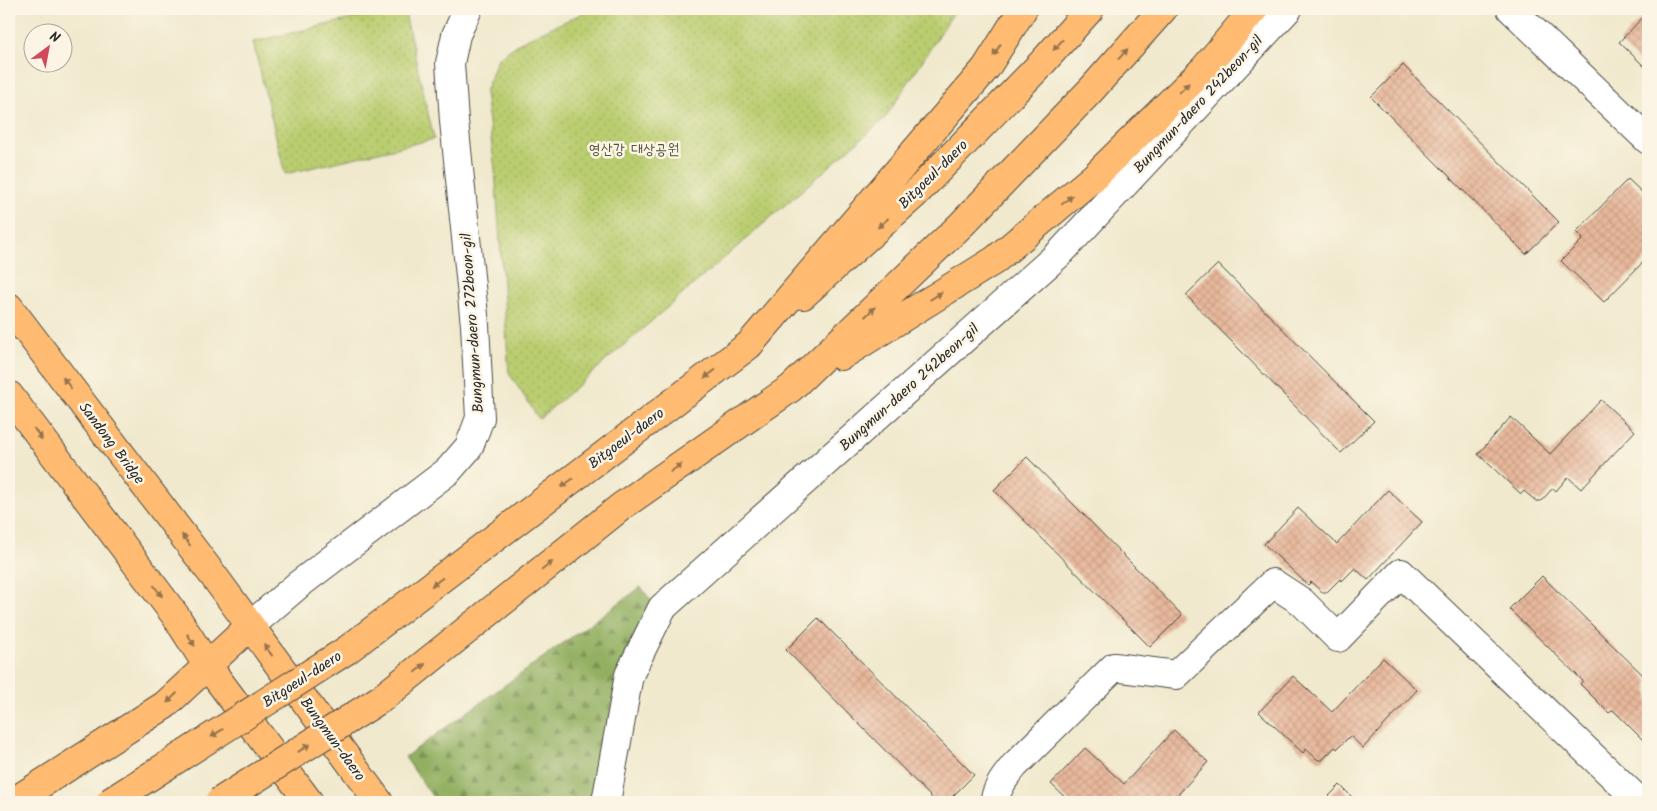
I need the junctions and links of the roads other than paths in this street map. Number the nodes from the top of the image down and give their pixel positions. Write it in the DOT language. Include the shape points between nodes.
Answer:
graph roads {
  1 [pos="468,9"];
  2 [pos="1024,9"];
  3 [pos="1090,9"];
  4 [pos="1163,9"];
  5 [pos="1254,9"];
  6 [pos="1288,9"];
  7 [pos="1511,9"];
  8 [pos="1648,140"];
  9 [pos="9,307"];
  10 [pos="749,345"];
  11 [pos="792,388"];
  12 [pos="9,395"];
  13 [pos="216,579"];
  14 [pos="250,626"];
  15 [pos="207,665"];
  16 [pos="1637,799"];
  17 [pos="13,802"];
  18 [pos="110,802"];
  19 [pos="219,802"];
  20 [pos="309,802"];
  21 [pos="379,802"];
  22 [pos="606,802"];
  23 [pos="994,802"];
  1 -- 14 [label="street, Bungmun-daero 272beon-gil" via="456,35 450,63 475,325 480,418 469,447 448,471 298,585"];
  2 -- 10 [label="main road, one-way" via="986,68"];
  3 -- 10 [label="main road, Bitgoeul-daero, one-way" via="915,194"];
  11 -- 4 [label="main road, one-way" via="962,224 1091,90"];
  11 -- 5 [label="main road, one-way" via="995,260 1095,176 1204,69"];
  6 -- 22 [label="street, Bungmun-daero 242beon-gil" via="1060,253 662,608 629,675"];
  7 -- 8 [label="street"];
  13 -- 9 [label="main road, Sandong Bridge, one-way"];
  10 -- 18 [label="main road, Bitgoeul-daero, one-way, bridge" via="347,650"];
  19 -- 11 [label="main road, one-way, bridge" via="382,698 622,506"];
  12 -- 15 [label="main road, one-way" via="176,615"];
  13 -- 14 [label="main road, Bungmun-daero"];
  14 -- 15 [label="main road"];
  21 -- 14 [label="main road, Bungmun-daero, one-way"];
  15 -- 17 [label="main road, one-way" via="165,704"];
  15 -- 20 [label="main road"];
  16 -- 23 [label="street" via="1401,573 1338,638 1302,602 1273,584 1176,675 1114,667 1004,777 996,790"];
}
